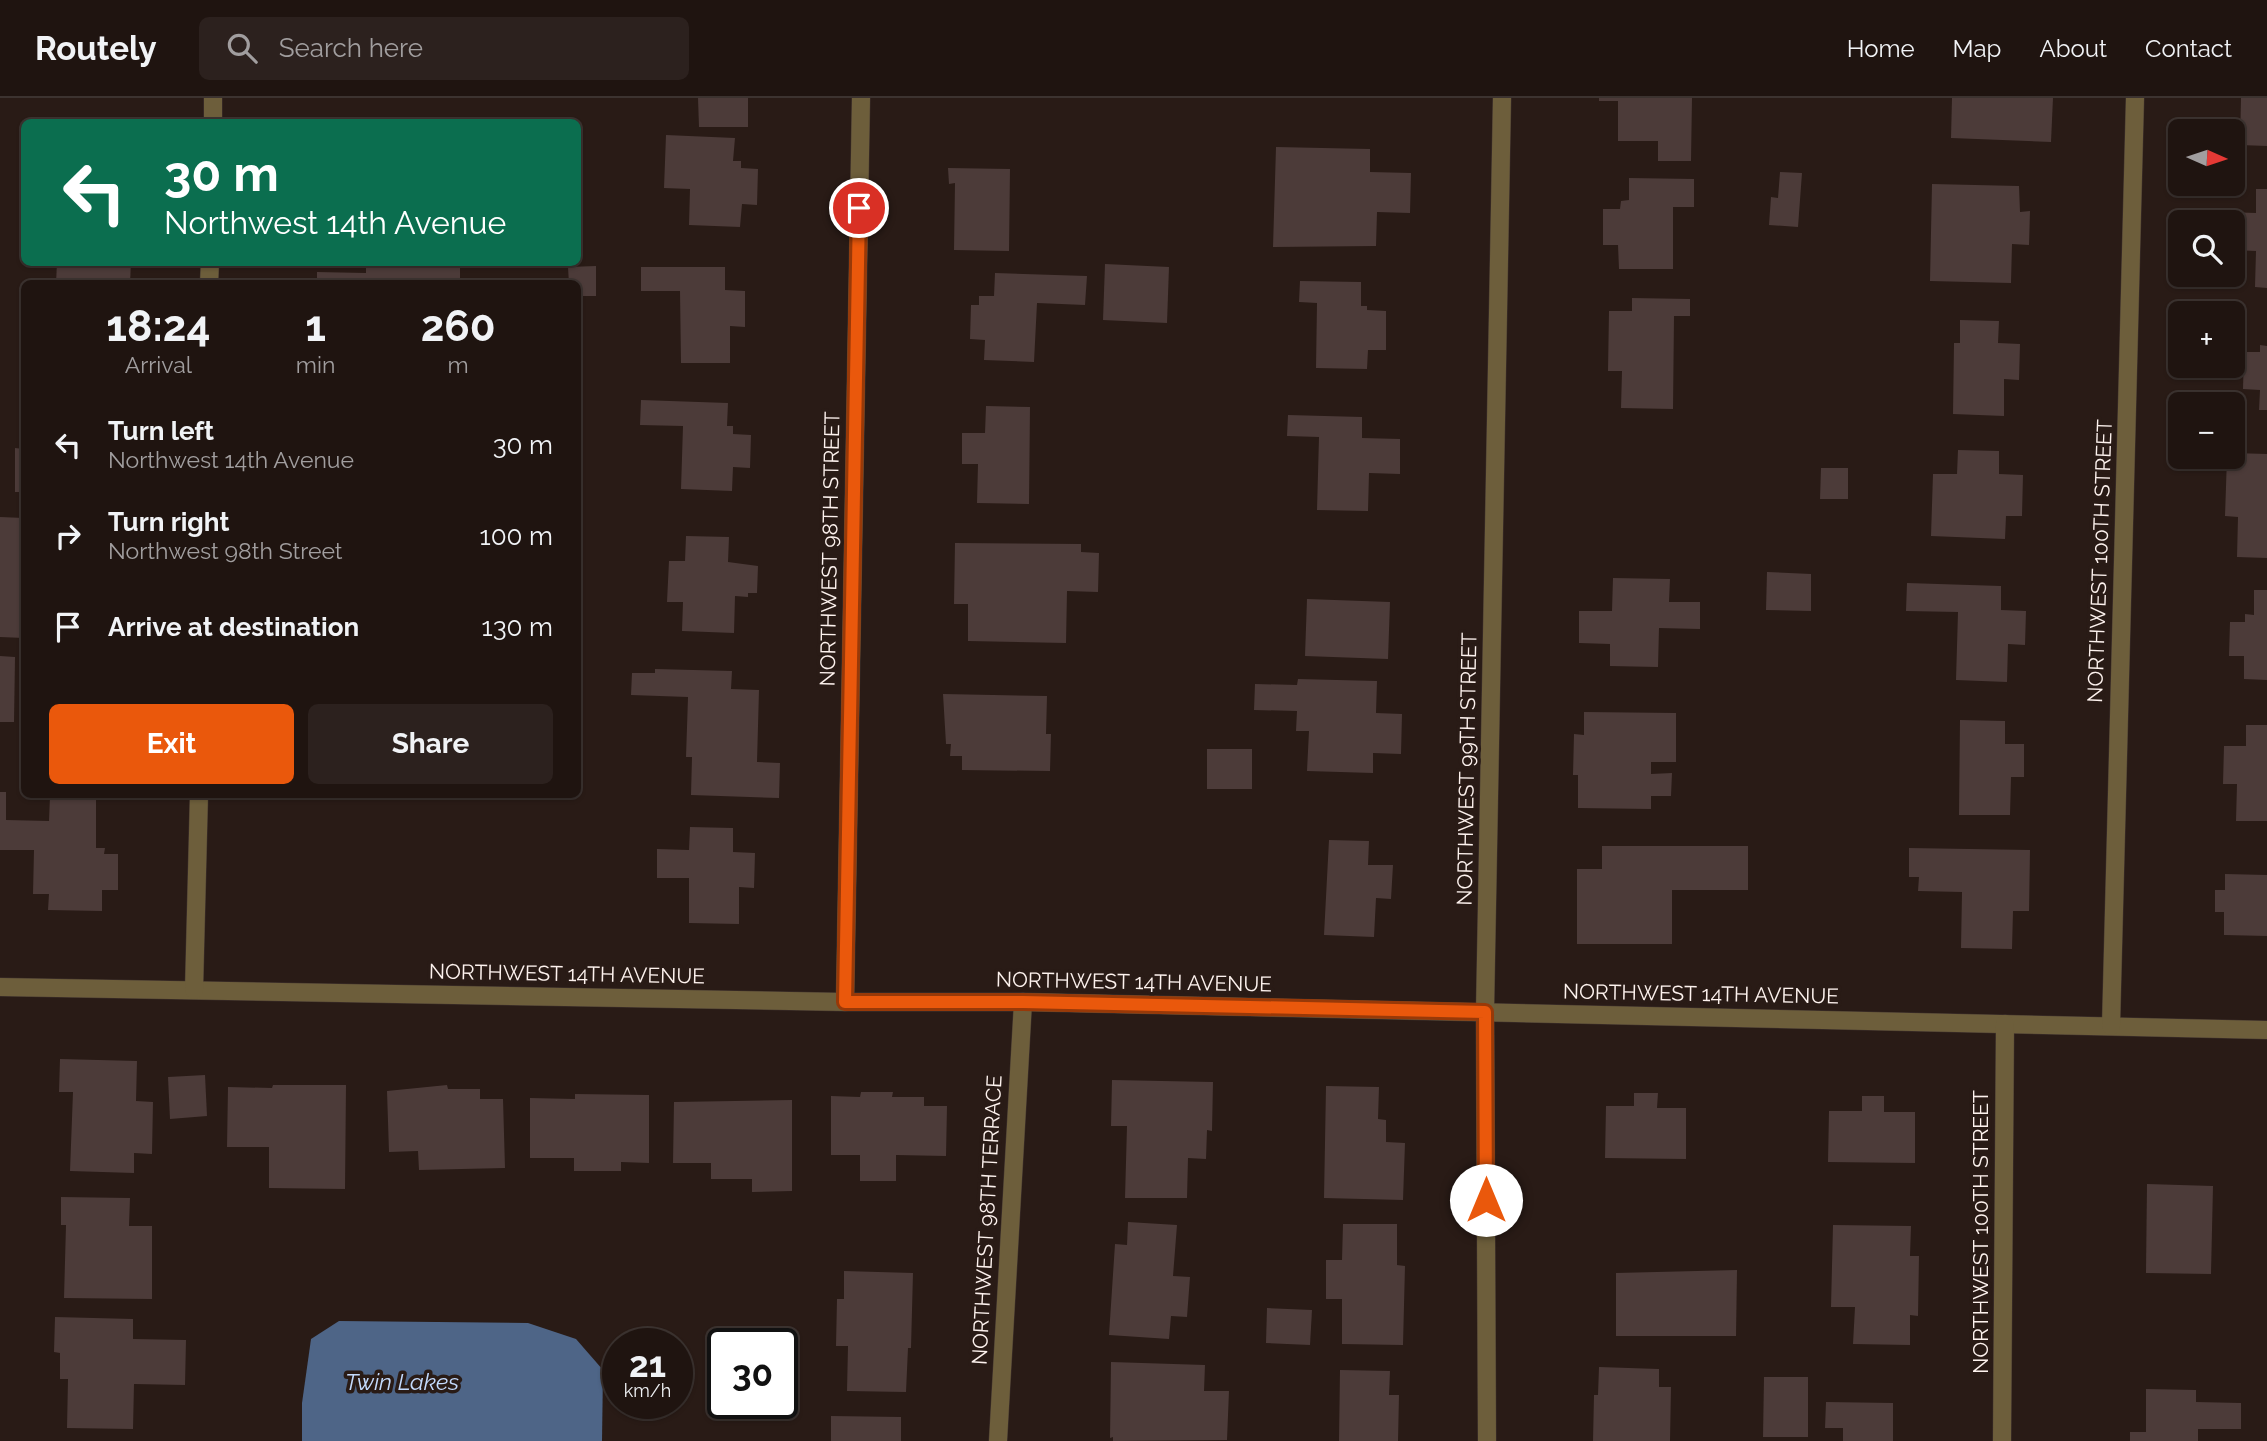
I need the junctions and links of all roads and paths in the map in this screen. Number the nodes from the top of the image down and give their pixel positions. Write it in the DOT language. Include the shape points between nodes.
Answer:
graph roads {
  1 [pos="214,98"];
  2 [pos="861,98"];
  3 [pos="1502,98"];
  4 [pos="2135,98"];
  5 [pos="213,119"];
  6 [pos="198,798"];
  7 [pos="0,987"];
  8 [pos="194,990"];
  9 [pos="845,1002"];
  10 [pos="1023,1002"];
  11 [pos="1485,1012"];
  12 [pos="2005,1024"];
  13 [pos="2111,1026"];
  14 [pos="2267,1030"];
  15 [pos="998,1441"];
  16 [pos="1487,1441"];
  17 [pos="2002,1441"];
  1 -- 5 [label="street"];
  2 -- 9 [label="street, NORTHWEST 98TH STREET"];
  3 -- 11 [label="street, NORTHWEST 99TH STREET"];
  4 -- 13 [label="street, NORTHWEST 100TH STREET"];
  6 -- 8 [label="street"];
  7 -- 8 [label="street, NORTHWEST 14TH AVENUE"];
  8 -- 9 [label="street, NORTHWEST 14TH AVENUE"];
  9 -- 10 [label="street, NORTHWEST 14TH AVENUE"];
  10 -- 11 [label="street, NORTHWEST 14TH AVENUE"];
  10 -- 15 [label="street, NORTHWEST 98TH TERRACE"];
  11 -- 12 [label="street, NORTHWEST 14TH AVENUE"];
  11 -- 16 [label="street, NORTHWEST 99TH STREET"];
  12 -- 13 [label="street, NORTHWEST 14TH AVENUE"];
  12 -- 17 [label="street, NORTHWEST 100TH STREET"];
  13 -- 14 [label="street, NORTHWEST 14TH AVENUE"];
}
